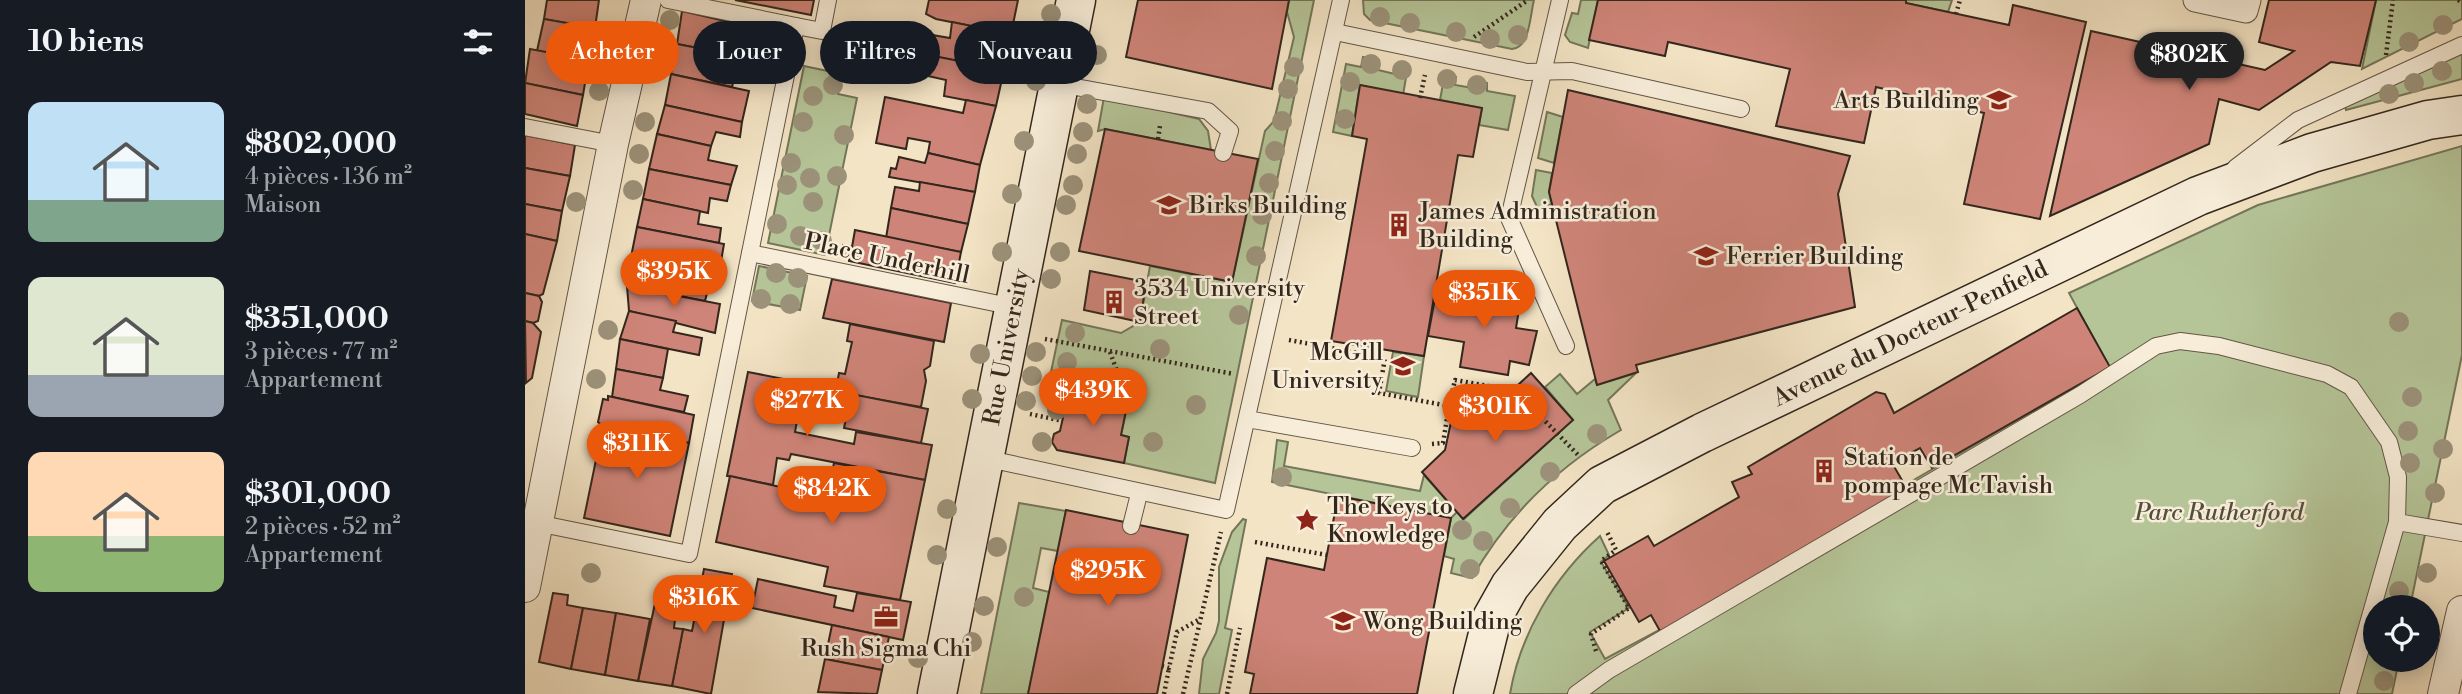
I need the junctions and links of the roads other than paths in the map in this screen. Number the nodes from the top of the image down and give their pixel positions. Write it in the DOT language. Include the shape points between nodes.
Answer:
graph roads {
  1 [pos="646,0"];
  2 [pos="669,0"];
  3 [pos="828,0"];
  4 [pos="1076,0"];
  5 [pos="1341,0"];
  6 [pos="1560,0"];
  7 [pos="2195,0"];
  8 [pos="2249,0"];
  9 [pos="772,21"];
  10 [pos="1072,21"];
  11 [pos="806,28"];
  12 [pos="1335,33"];
  13 [pos="2462,45"];
  14 [pos="1544,71"];
  15 [pos="784,84"];
  16 [pos="1059,84"];
  17 [pos="1741,109"];
  18 [pos="2462,115"];
  19 [pos="525,127"];
  20 [pos="613,144"];
  21 [pos="1223,153"];
  22 [pos="2198,196"];
  23 [pos="750,253"];
  24 [pos="1014,307"];
  25 [pos="1566,346"];
  26 [pos="1247,419"];
  27 [pos="1412,448"];
  28 [pos="984,458"];
  29 [pos="1139,494"];
  30 [pos="2397,522"];
  31 [pos="537,523"];
  32 [pos="1131,526"];
  33 [pos="2462,533"];
  34 [pos="525,587"];
  35 [pos="2462,611"];
  36 [pos="2451,684"];
  37 [pos="936,694"];
  38 [pos="1473,694"];
  39 [pos="1576,694"];
  40 [pos="2348,694"];
  1 -- 20 [label="street"];
  2 -- 9 [label="lane"];
  3 -- 11 [label="lane" via="823,31"];
  4 -- 10 [label="main road, Rue University"];
  5 -- 12 [label="lane"];
  6 -- 14 [label="lane"];
  7 -- 8 [label="street" via="2246,11"];
  12 -- 14 [label="lane" via="1527,72"];
  12 -- 26 [label="lane"];
  13 -- 22 [label="lane" via="2298,120"];
  14 -- 17 [label="lane" via="1572,71"];
  14 -- 25 [label="lane" via="1509,218"];
  15 -- 23 [label="lane"];
  16 -- 21 [label="lane" via="1208,111 1230,131"];
  16 -- 24 [label="main road, Rue University"];
  18 -- 22 [label="main road, Avenue du Docteur-Penfield" via="2428,120 2312,153"];
  19 -- 20 [label="lane"];
  20 -- 31 [label="street"];
  22 -- 38 [label="main road, Avenue du Docteur-Penfield" via="1602,485 1560,524 1510,586 1492,618"];
  23 -- 24 [label="lane, Place Underhill"];
  23 -- 31 [label="lane" via="689,554"];
  24 -- 28 [label="main road, Rue University"];
  26 -- 27 [label="lane"];
  26 -- 29 [label="lane" via="1226,510"];
  28 -- 29 [label="lane"];
  28 -- 37 [label="main road, Rue University"];
  29 -- 32 [label="lane"];
  30 -- 33 [label="lane"];
  30 -- 39 [label="lane" via="2399,477 2389,442 2351,387 2327,374 2219,346 2180,341 2156,346 1609,670"];
  30 -- 40 [label="lane"];
  31 -- 34 [label="street"];
  35 -- 36 [label="street"];
}
